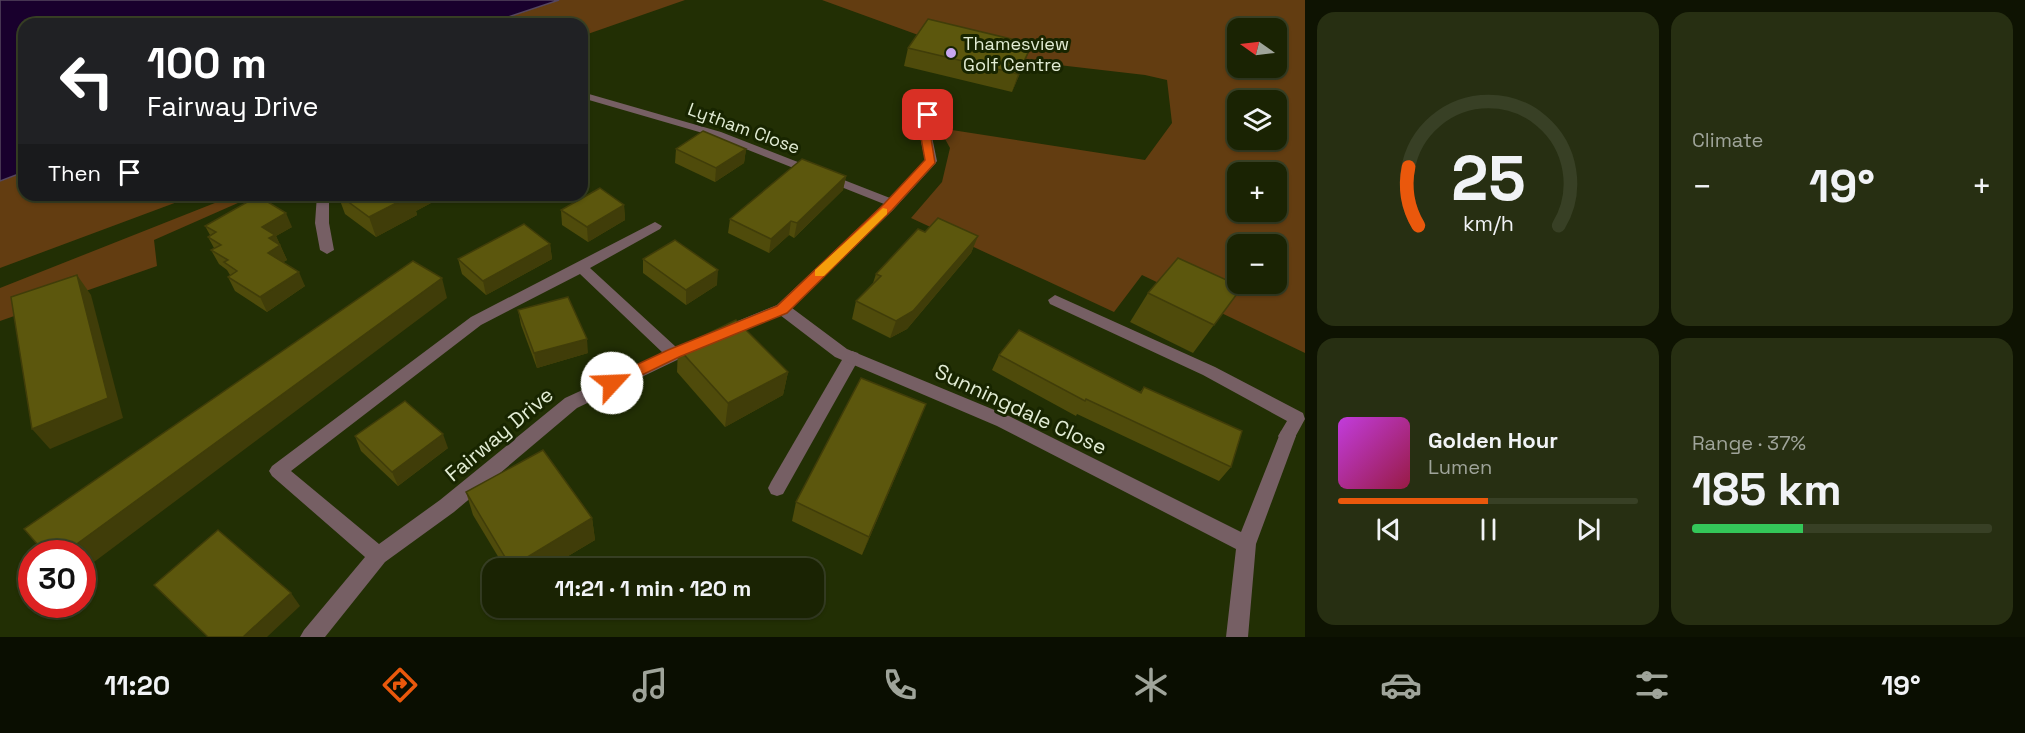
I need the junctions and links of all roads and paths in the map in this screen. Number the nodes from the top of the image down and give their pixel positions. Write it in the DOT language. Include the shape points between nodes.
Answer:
graph roads {
  1 [pos="588,97"];
  2 [pos="928,115"];
  3 [pos="323,201"];
  4 [pos="892,203"];
  5 [pos="655,226"];
  6 [pos="327,250"];
  7 [pos="581,267"];
  8 [pos="1055,300"];
  9 [pos="782,309"];
  10 [pos="674,354"];
  11 [pos="852,357"];
  12 [pos="777,488"];
  13 [pos="1246,544"];
  14 [pos="378,556"];
  15 [pos="311,637"];
  16 [pos="1237,637"];
  1 -- 4 [label="street, Lytham Close" via="717,134"];
  2 -- 4 [label="street, Fairway Drive" via="925,132 931,161"];
  3 -- 6 [label="street"];
  4 -- 9 [label="street, Fairway Drive"];
  5 -- 7 [label="street"];
  7 -- 10 [label="street"];
  7 -- 14 [label="street" via="476,321 278,471"];
  8 -- 13 [label="street" via="1209,371 1297,418"];
  9 -- 10 [label="street, Fairway Drive"];
  9 -- 11 [label="street, Sunningdale Close"];
  10 -- 14 [label="street, Fairway Drive" via="571,403 447,506"];
  11 -- 12 [label="street"];
  11 -- 13 [label="street, Sunningdale Close" via="1003,422"];
  13 -- 16 [label="street"];
  14 -- 15 [label="street, Fairway Drive"];
}
